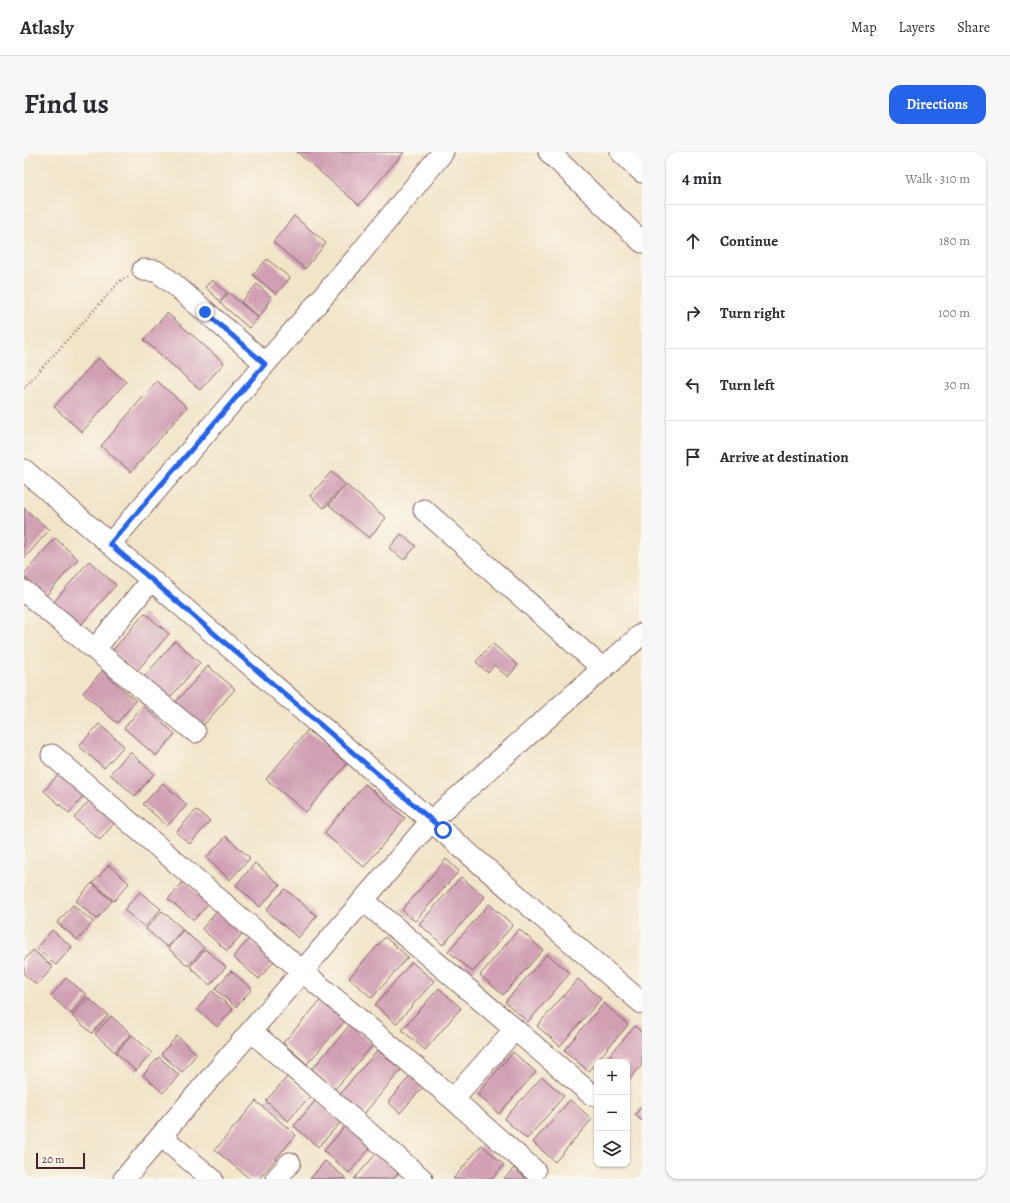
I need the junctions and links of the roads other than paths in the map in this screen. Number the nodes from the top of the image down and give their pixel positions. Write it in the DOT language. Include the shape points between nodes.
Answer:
graph roads {
  1 [pos="443,152"];
  2 [pos="549,152"];
  3 [pos="621,152"];
  4 [pos="642,172"];
  5 [pos="642,242"];
  6 [pos="143,270"];
  7 [pos="265,364"];
  8 [pos="24,470"];
  9 [pos="424,510"];
  10 [pos="110,544"];
  11 [pos="151,580"];
  12 [pos="24,590"];
  13 [pos="642,634"];
  14 [pos="95,649"];
  15 [pos="603,669"];
  16 [pos="195,732"];
  17 [pos="52,755"];
  18 [pos="432,820"];
  19 [pos="363,900"];
  20 [pos="302,971"];
  21 [pos="642,1003"];
  22 [pos="515,1029"];
  23 [pos="251,1031"];
  24 [pos="592,1095"];
  25 [pos="453,1099"];
  26 [pos="161,1136"];
  27 [pos="290,1163"];
  28 [pos="535,1171"];
  29 [pos="124,1179"];
  30 [pos="212,1179"];
  31 [pos="276,1179"];
  32 [pos="422,1179"];
  1 -- 7 [label="street"];
  2 -- 5 [label="street"];
  3 -- 4 [label="street"];
  6 -- 7 [label="street" via="156,271 169,280"];
  7 -- 10 [label="street"];
  8 -- 10 [label="street"];
  9 -- 15 [label="street"];
  10 -- 11 [label="street"];
  11 -- 14 [label="street"];
  11 -- 18 [label="street"];
  12 -- 14 [label="street"];
  13 -- 15 [label="street"];
  14 -- 16 [label="street"];
  15 -- 18 [label="street"];
  17 -- 20 [label="street"];
  18 -- 19 [label="street"];
  18 -- 21 [label="street"];
  19 -- 20 [label="street"];
  19 -- 22 [label="street"];
  20 -- 23 [label="street"];
  20 -- 25 [label="street"];
  22 -- 24 [label="street"];
  22 -- 25 [label="street"];
  23 -- 26 [label="street"];
  23 -- 32 [label="street"];
  25 -- 28 [label="street"];
  26 -- 29 [label="street"];
  26 -- 30 [label="street"];
  27 -- 31 [label="street"];
}
